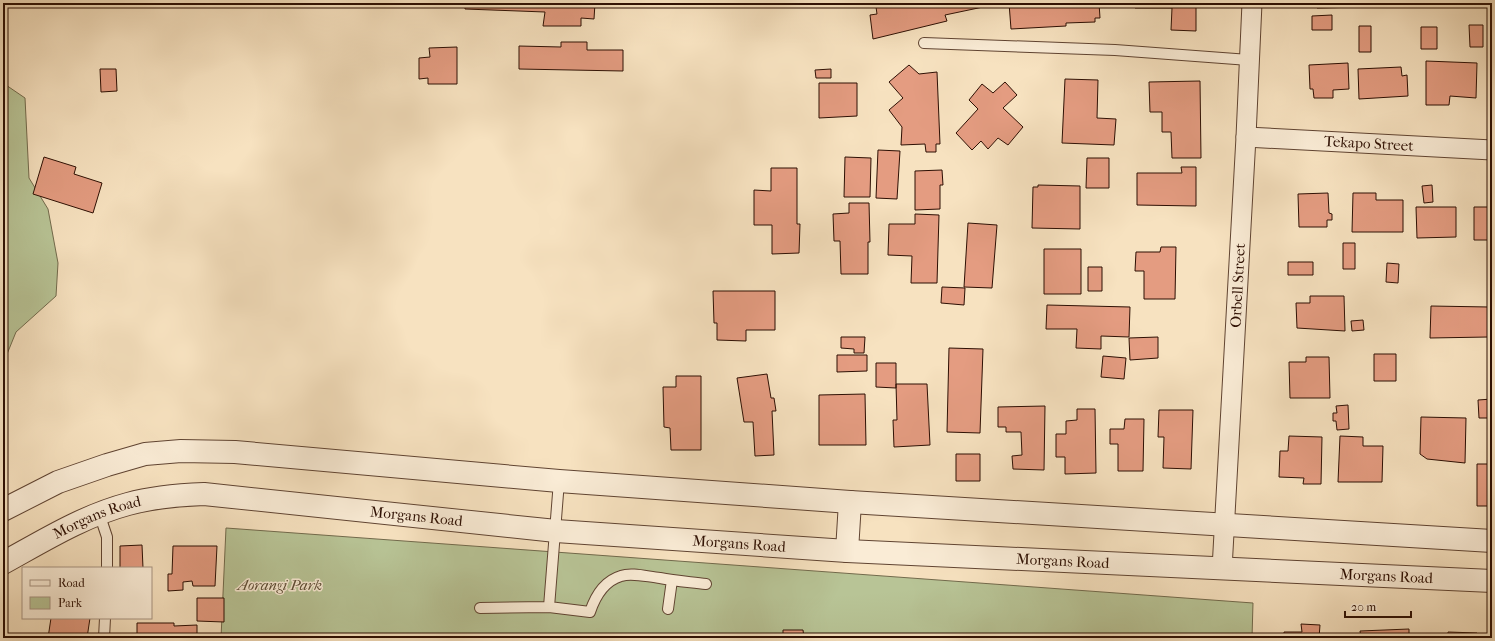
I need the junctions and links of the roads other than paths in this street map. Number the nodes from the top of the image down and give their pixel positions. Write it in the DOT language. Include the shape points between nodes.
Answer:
graph roads {
  1 [pos="1252,3"];
  2 [pos="924,43"];
  3 [pos="1249,60"];
  4 [pos="1246,137"];
  5 [pos="1492,150"];
  6 [pos="559,481"];
  7 [pos="850,502"];
  8 [pos="3,510"];
  9 [pos="99,513"];
  10 [pos="1225,524"];
  11 [pos="556,531"];
  12 [pos="1492,541"];
  13 [pos="847,551"];
  14 [pos="3,563"];
  15 [pos="107,567"];
  16 [pos="1222,569"];
  17 [pos="672,580"];
  18 [pos="1492,581"];
  19 [pos="706,584"];
  20 [pos="549,607"];
  21 [pos="480,608"];
  22 [pos="668,609"];
  23 [pos="105,619"];
  24 [pos="104,638"];
  1 -- 3 [label="street, Orbell Street"];
  2 -- 3 [label="lane" via="1114,50"];
  3 -- 4 [label="street, Orbell Street"];
  4 -- 5 [label="street, Tekapo Street"];
  4 -- 10 [label="street, Orbell Street"];
  6 -- 7 [label="street"];
  6 -- 8 [label="street" via="235,452 181,451 146,454 107,464 58,482"];
  6 -- 11 [label="lane"];
  7 -- 10 [label="street"];
  7 -- 13 [label="street"];
  9 -- 11 [label="street, Morgans Road" via="146,500 174,495 204,494"];
  9 -- 14 [label="street, Morgans Road"];
  9 -- 15 [label="lane" via="107,537"];
  10 -- 12 [label="street"];
  10 -- 16 [label="street, Orbell Street"];
  11 -- 13 [label="street, Morgans Road"];
  11 -- 20 [label="lane"];
  13 -- 16 [label="street, Morgans Road"];
  16 -- 18 [label="street, Morgans Road"];
  17 -- 19 [label="lane"];
  17 -- 20 [label="lane" via="621,575 601,590 590,612"];
  17 -- 22 [label="lane"];
  20 -- 21 [label="lane"];
  23 -- 24 [label="lane"];
}
